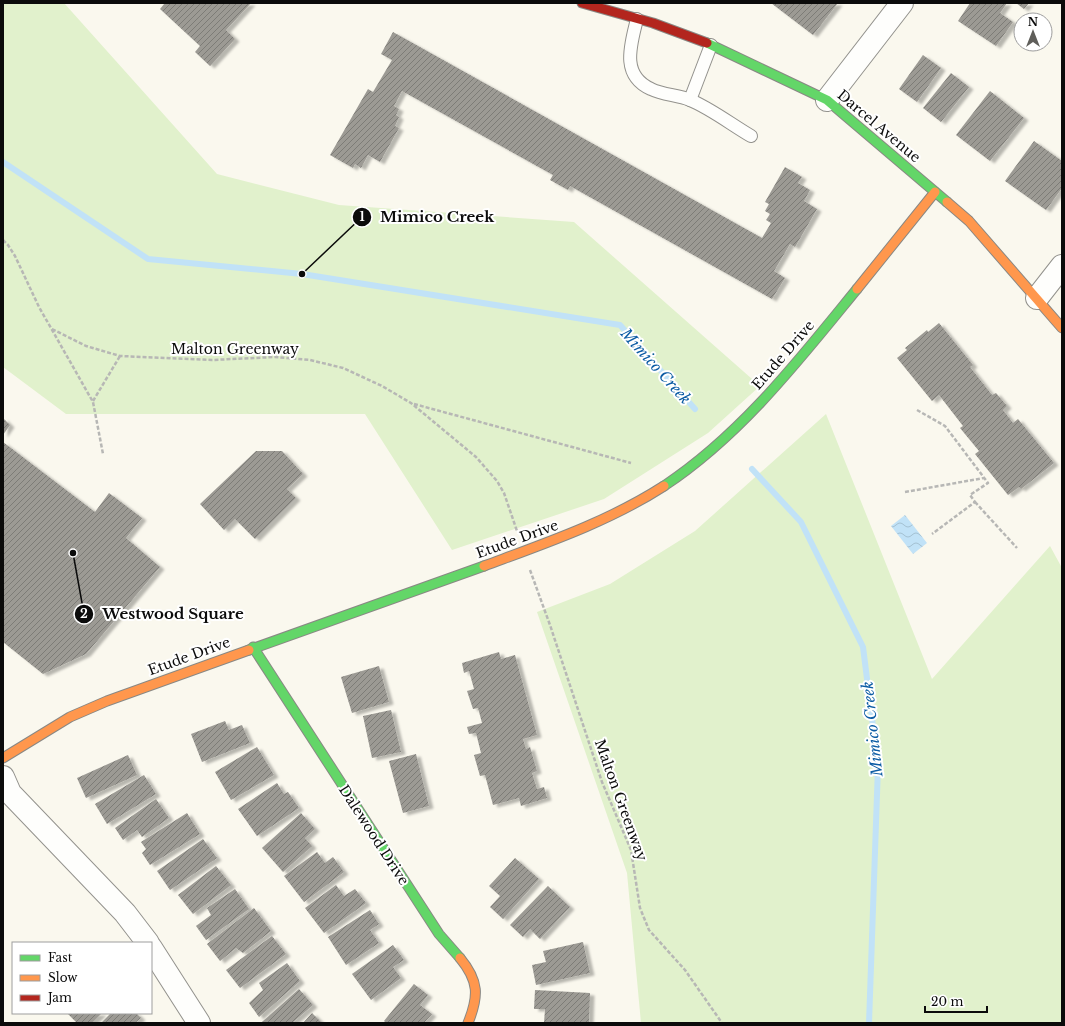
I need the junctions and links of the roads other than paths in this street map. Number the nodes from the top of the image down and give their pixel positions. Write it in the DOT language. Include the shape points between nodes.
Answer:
graph roads {
  1 [pos="582,3"];
  2 [pos="902,3"];
  3 [pos="637,19"];
  4 [pos="711,45"];
  5 [pos="690,100"];
  6 [pos="827,100"];
  7 [pos="751,136"];
  8 [pos="935,192"];
  9 [pos="1062,266"];
  10 [pos="1037,298"];
  11 [pos="1062,328"];
  12 [pos="253,648"];
  13 [pos="3,758"];
  14 [pos="3,776"];
  15 [pos="147,942"];
  16 [pos="152,950"];
  17 [pos="199,1023"];
  18 [pos="468,1023"];
  1 -- 3 [label="street, Darcel Avenue"];
  2 -- 6 [label="street"];
  3 -- 4 [label="street, Darcel Avenue"];
  3 -- 5 [label="lane" via="629,56 634,73 642,83 652,89"];
  4 -- 5 [label="lane"];
  4 -- 6 [label="street, Darcel Avenue"];
  5 -- 7 [label="lane"];
  6 -- 8 [label="street, Darcel Avenue"];
  8 -- 10 [label="street, Darcel Avenue" via="969,221"];
  8 -- 12 [label="street, Etude Drive" via="803,355 754,410 682,473 646,497 595,524 561,538"];
  9 -- 10 [label="street"];
  10 -- 11 [label="street, Darcel Avenue"];
  12 -- 13 [label="street, Etude Drive" via="70,717"];
  12 -- 18 [label="street, Dalewood Drive" via="439,934 467,966 478,989 476,1008"];
  14 -- 15 [label="street" via="10,793 125,912"];
  16 -- 17 [label="street"];
}
